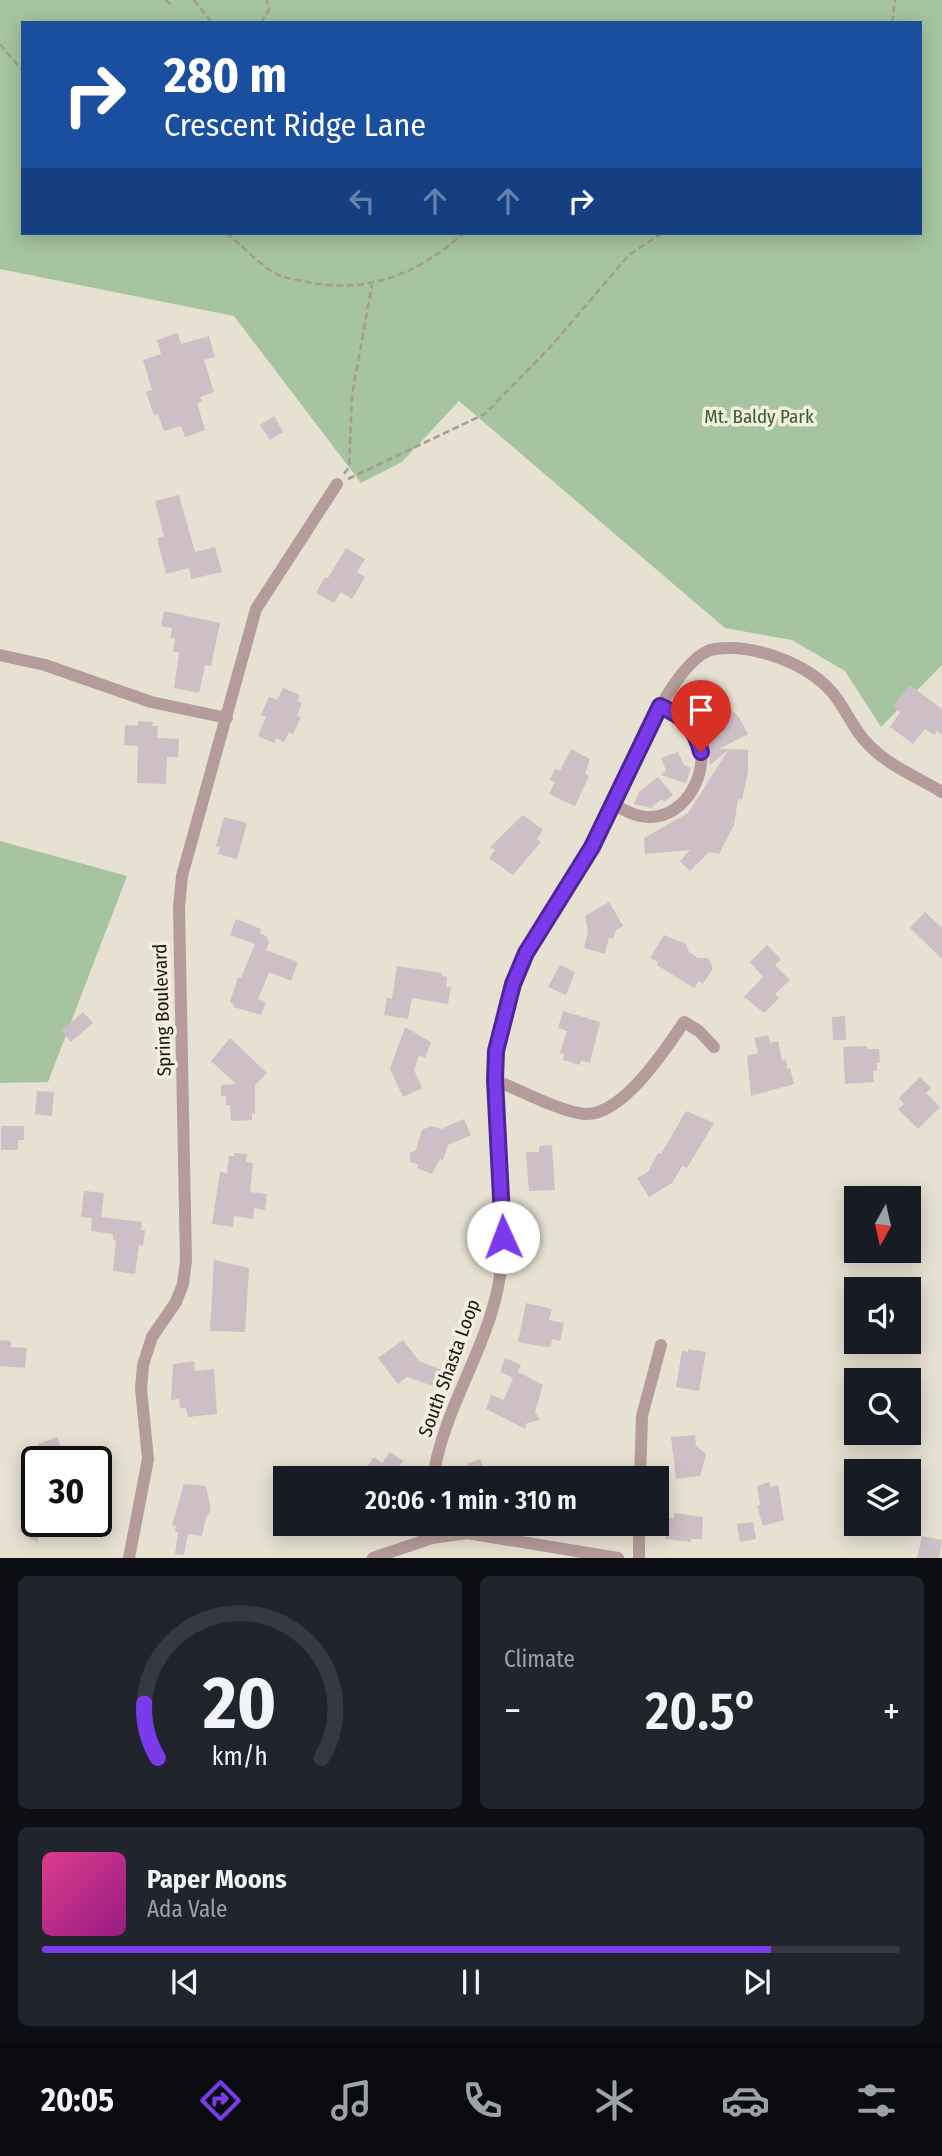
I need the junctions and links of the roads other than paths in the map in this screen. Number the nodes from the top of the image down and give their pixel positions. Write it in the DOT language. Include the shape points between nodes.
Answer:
graph roads {
  1 [pos="337,484"];
  2 [pos="0,655"];
  3 [pos="660,706"];
  4 [pos="227,718"];
  5 [pos="942,792"];
  6 [pos="614,805"];
  7 [pos="714,1047"];
  8 [pos="495,1080"];
  9 [pos="661,1345"];
  10 [pos="436,1466"];
  11 [pos="640,1466"];
  12 [pos="639,1536"];
  13 [pos="432,1538"];
  14 [pos="129,1558"];
  15 [pos="373,1558"];
  16 [pos="618,1558"];
  17 [pos="639,1558"];
  1 -- 4 [label="street, Spring Boulevard" via="261,597"];
  2 -- 4 [label="street" via="45,665 151,702"];
  3 -- 5 [label="street, South Shasta Loop" via="690,663 705,651 760,653 812,675 829,689 869,745"];
  3 -- 6 [label="street, South Shasta Loop"];
  3 -- 6 [label="street" via="687,722 697,736 700,772 692,791 681,806 666,815 647,818"];
  4 -- 14 [label="street, Spring Boulevard" via="180,891 186,1261 176,1302 152,1337 143,1365 148,1459"];
  6 -- 8 [label="street, South Shasta Loop" via="519,968 501,1027"];
  7 -- 8 [label="street" via="684,1022 648,1072 616,1102 596,1113 580,1113"];
  8 -- 10 [label="street, South Shasta Loop" via="503,1221 498,1285"];
  9 -- 11 [label="street" via="642,1416"];
  12 -- 17 [label="street"];
  13 -- 15 [label="street"];
  13 -- 16 [label="street" via="478,1534"];
}
